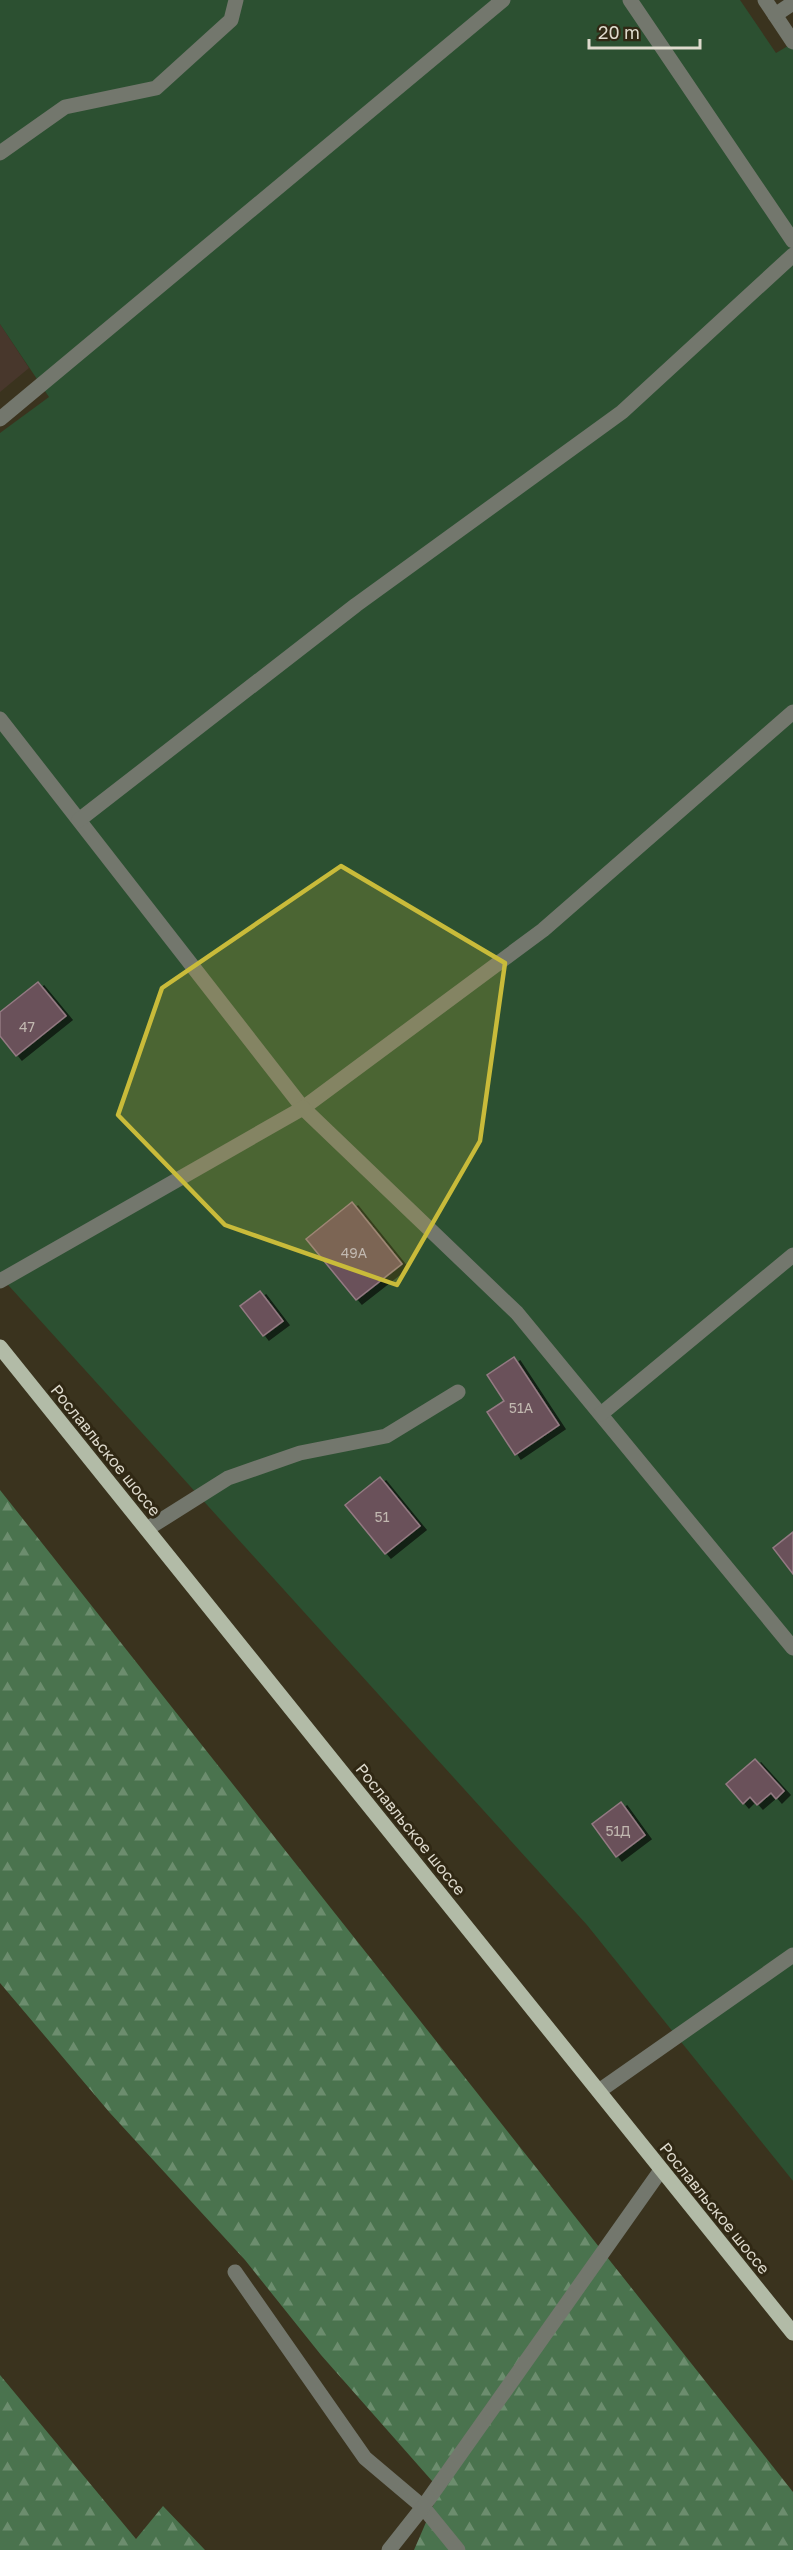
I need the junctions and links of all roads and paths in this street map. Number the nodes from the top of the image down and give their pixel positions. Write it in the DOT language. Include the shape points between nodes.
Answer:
graph roads {
  1 [pos="236,0"];
  2 [pos="503,0"];
  3 [pos="630,0"];
  4 [pos="765,0"];
  5 [pos="793,3"];
  6 [pos="775,15"];
  7 [pos="793,42"];
  8 [pos="0,153"];
  9 [pos="793,241"];
  10 [pos="793,255"];
  11 [pos="0,419"];
  12 [pos="793,712"];
  13 [pos="0,719"];
  14 [pos="79,820"];
  15 [pos="303,1108"];
  16 [pos="793,1255"];
  17 [pos="0,1281"];
  18 [pos="0,1347"];
  19 [pos="458,1392"];
  20 [pos="601,1414"];
  21 [pos="147,1529"];
  22 [pos="793,1648"];
  23 [pos="793,1955"];
  24 [pos="599,2091"];
  25 [pos="661,2170"];
  26 [pos="235,2272"];
  27 [pos="793,2333"];
  28 [pos="423,2507"];
  29 [pos="389,2550"];
  30 [pos="458,2550"];
  1 -- 8 [label="lane" via="231,20 156,88 65,107"];
  2 -- 11 [label="lane"];
  3 -- 9 [label="lane"];
  4 -- 6 [label="lane"];
  5 -- 6 [label="lane"];
  6 -- 7 [label="lane"];
  10 -- 14 [label="lane" via="622,412 356,605"];
  12 -- 15 [label="lane" via="543,930"];
  13 -- 14 [label="lane"];
  14 -- 15 [label="lane"];
  15 -- 17 [label="lane"];
  15 -- 20 [label="lane" via="517,1313"];
  16 -- 20 [label="lane"];
  18 -- 21 [label="main road, Рославльское шоссе"];
  19 -- 21 [label="lane" via="386,1436 300,1453 228,1478"];
  20 -- 22 [label="lane"];
  21 -- 24 [label="main road, Рославльское шоссе"];
  23 -- 24 [label="lane"];
  24 -- 25 [label="main road, Рославльское шоссе"];
  25 -- 27 [label="main road, Рославльское шоссе"];
  25 -- 28 [label="lane"];
  26 -- 28 [label="lane" via="366,2458"];
  28 -- 29 [label="lane"];
  28 -- 30 [label="lane"];
}
